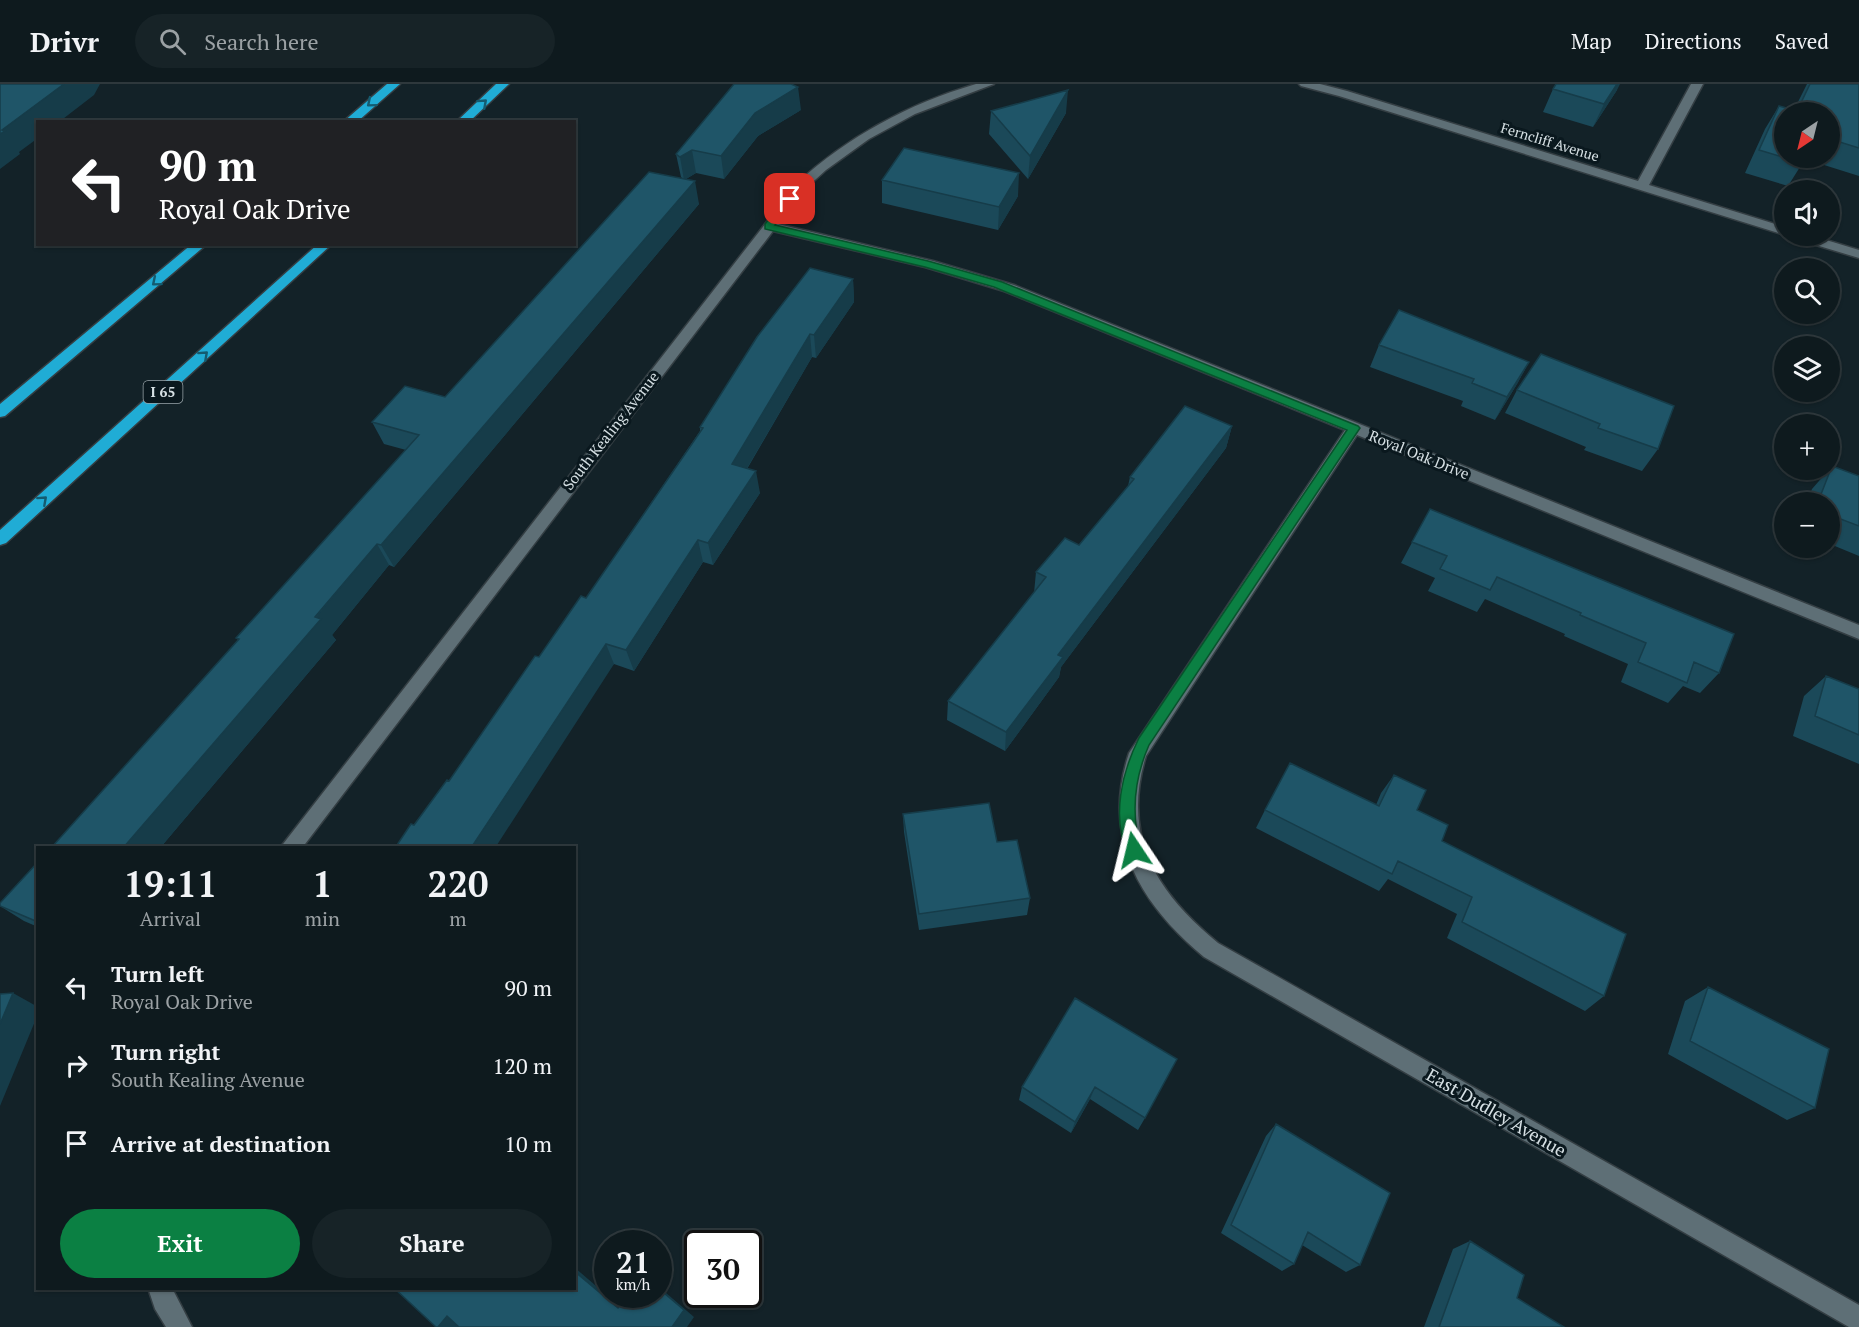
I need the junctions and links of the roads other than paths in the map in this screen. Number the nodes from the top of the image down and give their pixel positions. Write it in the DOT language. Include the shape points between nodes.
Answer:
graph roads {
  1 [pos="394,84"];
  2 [pos="503,84"];
  3 [pos="988,84"];
  4 [pos="1305,84"];
  5 [pos="1697,84"];
  6 [pos="351,120"];
  7 [pos="464,120"];
  8 [pos="1642,186"];
  9 [pos="768,226"];
  10 [pos="1774,228"];
  11 [pos="199,246"];
  12 [pos="324,246"];
  13 [pos="1833,246"];
  14 [pos="1859,254"];
  15 [pos="0,412"];
  16 [pos="1354,428"];
  17 [pos="0,539"];
  18 [pos="1859,632"];
  19 [pos="292,846"];
  20 [pos="161,1290"];
  21 [pos="1859,1319"];
  22 [pos="180,1327"];
  1 -- 6 [label="highway, one-way"];
  7 -- 2 [label="highway, one-way"];
  3 -- 9 [label="street, South Kealing Avenue" via="920,106 855,141 801,186"];
  4 -- 8 [label="street, Ferncliff Avenue"];
  5 -- 8 [label="street"];
  8 -- 10 [label="street, Ferncliff Avenue"];
  9 -- 16 [label="street, Royal Oak Drive" via="994,283"];
  9 -- 19 [label="street, South Kealing Avenue"];
  11 -- 15 [label="highway, one-way"];
  17 -- 12 [label="highway, I 65, one-way"];
  13 -- 14 [label="street"];
  16 -- 18 [label="street, Royal Oak Drive"];
  16 -- 21 [label="street, East Dudley Avenue" via="1138,753 1129,783 1129,832 1134,850 1163,904 1211,950"];
  20 -- 22 [label="street"];
}
